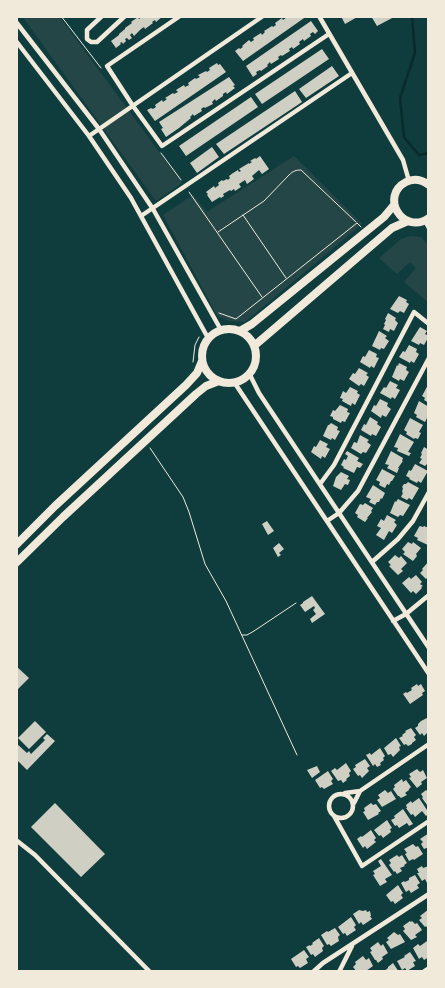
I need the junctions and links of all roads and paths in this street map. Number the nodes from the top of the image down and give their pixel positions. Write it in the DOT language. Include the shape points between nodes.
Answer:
graph roads {
  1 [pos="61,16"];
  2 [pos="102,16"];
  3 [pos="125,16"];
  4 [pos="180,16"];
  5 [pos="263,16"];
  6 [pos="319,16"];
  7 [pos="16,22"];
  8 [pos="329,34"];
  9 [pos="16,41"];
  10 [pos="102,70"];
  11 [pos="352,73"];
  12 [pos="133,106"];
  13 [pos="99,129"];
  14 [pos="89,136"];
  15 [pos="157,147"];
  16 [pos="409,181"];
  17 [pos="428,182"];
  18 [pos="185,187"];
  19 [pos="394,205"];
  20 [pos="153,209"];
  21 [pos="243,215"];
  22 [pos="141,216"];
  23 [pos="408,221"];
  24 [pos="427,222"];
  25 [pos="357,223"];
  26 [pos="217,232"];
  27 [pos="366,232"];
  28 [pos="286,279"];
  29 [pos="262,298"];
  30 [pos="214,318"];
  31 [pos="429,324"];
  32 [pos="201,325"];
  33 [pos="220,330"];
  34 [pos="240,331"];
  35 [pos="208,338"];
  36 [pos="254,346"];
  37 [pos="429,358"];
  38 [pos="202,362"];
  39 [pos="192,367"];
  40 [pos="249,374"];
  41 [pos="219,381"];
  42 [pos="234,382"];
  43 [pos="145,441"];
  44 [pos="320,484"];
  45 [pos="429,492"];
  46 [pos="339,513"];
  47 [pos="327,521"];
  48 [pos="16,545"];
  49 [pos="372,562"];
  50 [pos="16,564"];
  51 [pos="429,595"];
  52 [pos="296,602"];
  53 [pos="406,614"];
  54 [pos="393,621"];
  55 [pos="242,635"];
  56 [pos="429,648"];
  57 [pos="429,674"];
  58 [pos="429,744"];
  59 [pos="297,756"];
  60 [pos="360,791"];
  61 [pos="343,793"];
  62 [pos="353,804"];
  63 [pos="334,816"];
  64 [pos="429,821"];
  65 [pos="16,840"];
  66 [pos="429,894"];
  67 [pos="352,945"];
  68 [pos="429,968"];
  69 [pos="150,972"];
  70 [pos="313,972"];
  71 [pos="339,972"];
  72 [pos="423,972"];
  1 -- 10 [label="path"];
  2 -- 3 [label="street" via="87,30 87,39 91,42 97,42"];
  4 -- 12 [label="street" via="107,66"];
  5 -- 12 [label="street"];
  6 -- 8 [label="street"];
  7 -- 13 [label="street"];
  8 -- 11 [label="street"];
  8 -- 12 [label="street" via="162,146"];
  9 -- 14 [label="street"];
  11 -- 16 [label="street" via="403,160"];
  11 -- 18 [label="street"];
  12 -- 13 [label="street"];
  13 -- 14 [label="street"];
  13 -- 20 [label="street"];
  14 -- 22 [label="street"];
  15 -- 18 [label="path"];
  16 -- 17 [label="main road"];
  16 -- 19 [label="main road" via="396,193"];
  18 -- 20 [label="street"];
  18 -- 26 [label="path"];
  19 -- 23 [label="main road"];
  19 -- 27 [label="main road"];
  20 -- 22 [label="street"];
  20 -- 30 [label="street"];
  21 -- 25 [label="path" via="264,201 293,171 301,170"];
  21 -- 26 [label="path"];
  21 -- 28 [label="path"];
  22 -- 32 [label="street"];
  23 -- 24 [label="main road"];
  23 -- 36 [label="main road" via="392,228"];
  25 -- 27 [label="path"];
  25 -- 28 [label="path"];
  26 -- 29 [label="path"];
  27 -- 34 [label="main road"];
  28 -- 29 [label="path"];
  29 -- 30 [label="path" via="236,319 218,313"];
  30 -- 33 [label="street"];
  31 -- 44 [label="street" via="414,312 334,466"];
  32 -- 35 [label="street"];
  32 -- 39 [label="path"];
  33 -- 34 [label="main road"];
  33 -- 35 [label="main road"];
  34 -- 36 [label="main road"];
  35 -- 38 [label="main road"];
  36 -- 40 [label="main road" via="255,360"];
  37 -- 46 [label="street" via="358,491"];
  38 -- 41 [label="main road" via="211,376"];
  38 -- 48 [label="main road" via="186,385"];
  40 -- 42 [label="main road"];
  40 -- 44 [label="street"];
  41 -- 42 [label="main road"];
  41 -- 43 [label="main road" via="206,386"];
  42 -- 47 [label="street"];
  43 -- 50 [label="main road"];
  43 -- 55 [label="path" via="183,497 205,564"];
  44 -- 46 [label="street"];
  45 -- 49 [label="street" via="398,539"];
  46 -- 47 [label="street"];
  46 -- 49 [label="street"];
  47 -- 54 [label="street"];
  49 -- 53 [label="street"];
  51 -- 53 [label="street"];
  52 -- 55 [label="path" via="254,631"];
  53 -- 54 [label="street"];
  53 -- 56 [label="street"];
  54 -- 57 [label="street"];
  55 -- 59 [label="path"];
  58 -- 60 [label="street"];
  60 -- 61 [label="street"];
  60 -- 62 [label="street"];
  61 -- 62 [label="street"];
  61 -- 63 [label="street" via="334,795 329,801 329,809"];
  62 -- 63 [label="street" via="345,817"];
  63 -- 64 [label="street" via="362,866"];
  65 -- 69 [label="street" via="35,855"];
  66 -- 67 [label="street"];
  67 -- 70 [label="street"];
  67 -- 71 [label="street"];
  68 -- 72 [label="street"];
}
